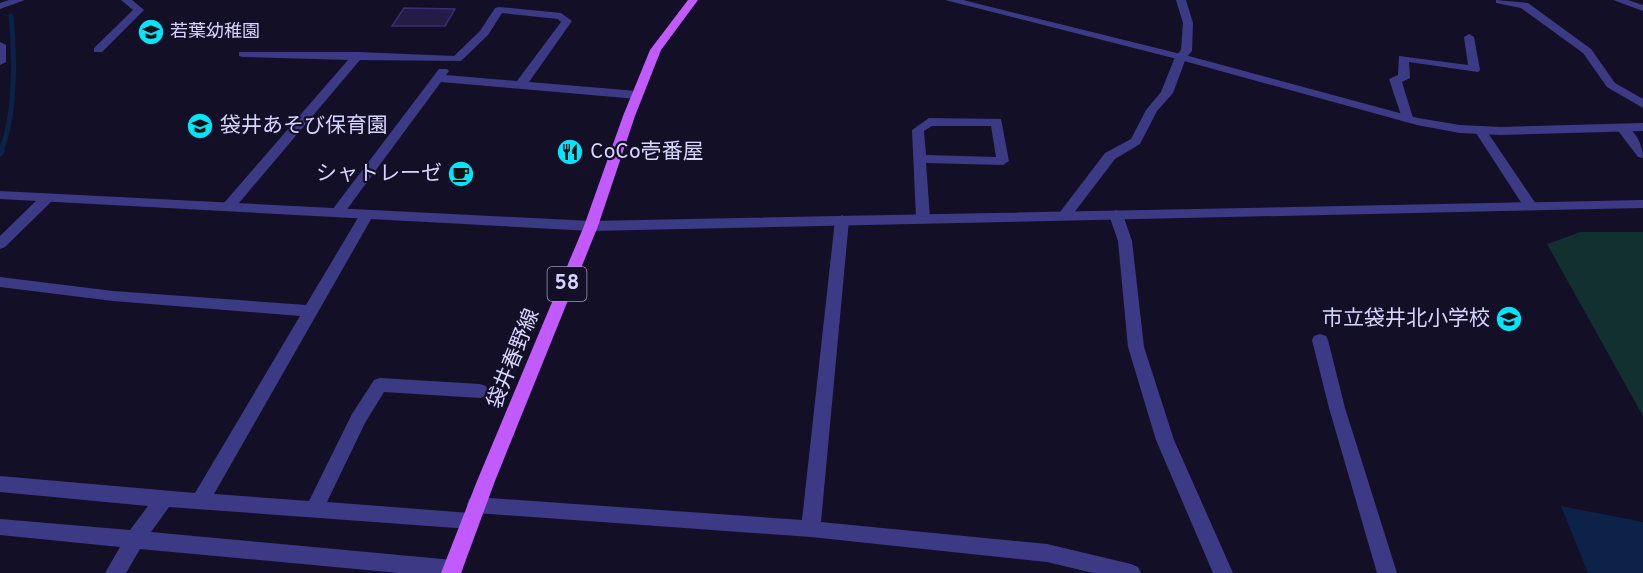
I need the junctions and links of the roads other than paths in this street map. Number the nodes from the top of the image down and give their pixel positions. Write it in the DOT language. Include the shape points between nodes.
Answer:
graph roads {
  1 [pos="5,0"];
  2 [pos="20,0"];
  3 [pos="126,0"];
  4 [pos="693,0"];
  5 [pos="950,0"];
  6 [pos="1181,0"];
  7 [pos="1618,0"];
  8 [pos="1500,1"];
  9 [pos="0,5"];
  10 [pos="1643,8"];
  11 [pos="1469,37"];
  12 [pos="0,45"];
  13 [pos="98,50"];
  14 [pos="243,54"];
  15 [pos="358,55"];
  16 [pos="1181,57"];
  17 [pos="457,59"];
  18 [pos="0,62"];
  19 [pos="436,78"];
  20 [pos="520,86"];
  21 [pos="637,95"];
  22 [pos="1643,104"];
  23 [pos="1407,118"];
  24 [pos="1643,127"];
  25 [pos="1622,128"];
  26 [pos="1480,130"];
  27 [pos="1643,154"];
  28 [pos="921,159"];
  29 [pos="0,195"];
  30 [pos="47,198"];
  31 [pos="1643,204"];
  32 [pos="228,207"];
  33 [pos="1531,207"];
  34 [pos="337,213"];
  35 [pos="367,214"];
  36 [pos="1065,215"];
  37 [pos="1116,215"];
  38 [pos="923,218"];
  39 [pos="842,220"];
  40 [pos="591,226"];
  41 [pos="0,244"];
  42 [pos="0,282"];
  43 [pos="312,310"];
  44 [pos="1320,340"];
  45 [pos="480,391"];
  46 [pos="0,484"];
  47 [pos="164,499"];
  48 [pos="200,501"];
  49 [pos="315,508"];
  50 [pos="473,513"];
  51 [pos="0,527"];
  52 [pos="811,529"];
  53 [pos="135,539"];
  54 [pos="452,571"];
  55 [pos="115,573"];
  56 [pos="1131,573"];
  57 [pos="1223,573"];
  58 [pos="1387,573"];
  1 -- 9 [label="street"];
  2 -- 9 [label="street"];
  3 -- 13 [label="street" via="139,10"];
  4 -- 21 [label="main road, 袋井春野線 / 58" via="656,50"];
  5 -- 16 [label="street"];
  6 -- 16 [label="street" via="1188,23 1186,51"];
  7 -- 10 [label="street"];
  8 -- 22 [label="street" via="1524,5 1587,51 1611,85"];
  11 -- 23 [label="street" via="1474,70 1403,58 1404,78 1395,79"];
  12 -- 18 [label="street"];
  14 -- 15 [label="street"];
  15 -- 17 [label="street"];
  15 -- 32 [label="street"];
  16 -- 23 [label="street"];
  16 -- 36 [label="street" via="1167,93 1152,110 1136,141 1110,156"];
  17 -- 19 [label="street"];
  17 -- 20 [label="street" via="484,33 499,10 561,16 567,21"];
  19 -- 20 [label="street"];
  19 -- 34 [label="street"];
  20 -- 21 [label="street"];
  21 -- 40 [label="main road, 袋井春野線 / 58"];
  23 -- 26 [label="street"];
  24 -- 25 [label="street"];
  25 -- 26 [label="street"];
  25 -- 27 [label="street"];
  26 -- 33 [label="street"];
  28 -- 28 [label="street" via="918,130 929,122 997,122 1003,161"];
  28 -- 38 [label="street"];
  29 -- 30 [label="street"];
  30 -- 32 [label="street"];
  30 -- 41 [label="street"];
  31 -- 33 [label="street"];
  32 -- 34 [label="street"];
  33 -- 37 [label="street"];
  34 -- 35 [label="street"];
  35 -- 40 [label="street"];
  35 -- 43 [label="street"];
  36 -- 37 [label="street"];
  36 -- 38 [label="street"];
  37 -- 57 [label="street" via="1125,241 1136,347 1165,440"];
  38 -- 39 [label="street"];
  39 -- 40 [label="street"];
  39 -- 52 [label="street"];
  40 -- 50 [label="main road, 袋井春野線 / 58"];
  42 -- 43 [label="street" via="113,296"];
  43 -- 48 [label="street"];
  44 -- 58 [label="street"];
  45 -- 49 [label="street" via="380,385 358,419"];
  46 -- 47 [label="street"];
  47 -- 48 [label="street"];
  47 -- 53 [label="street"];
  48 -- 49 [label="street"];
  49 -- 50 [label="street"];
  50 -- 52 [label="street"];
  50 -- 54 [label="main road, 袋井春野線 / 58"];
  51 -- 53 [label="street"];
  52 -- 56 [label="street" via="1047,553"];
  53 -- 54 [label="street"];
  53 -- 55 [label="street"];
}
